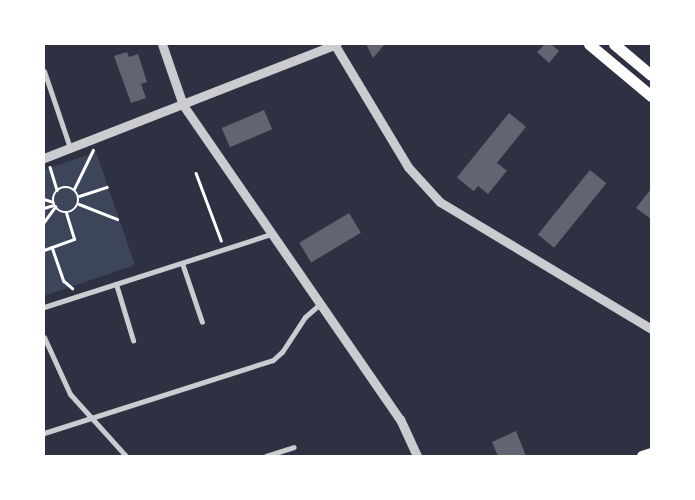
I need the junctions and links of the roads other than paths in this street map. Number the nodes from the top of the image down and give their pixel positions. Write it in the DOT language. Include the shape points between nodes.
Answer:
graph roads {
  1 [pos="162,44"];
  2 [pos="589,44"];
  3 [pos="614,44"];
  4 [pos="334,45"];
  5 [pos="44,71"];
  6 [pos="651,75"];
  7 [pos="651,96"];
  8 [pos="183,105"];
  9 [pos="70,148"];
  10 [pos="45,158"];
  11 [pos="272,234"];
  12 [pos="182,263"];
  13 [pos="116,284"];
  14 [pos="320,304"];
  15 [pos="44,307"];
  16 [pos="202,322"];
  17 [pos="651,329"];
  18 [pos="44,338"];
  19 [pos="133,340"];
  20 [pos="46,350"];
  21 [pos="89,418"];
  22 [pos="44,433"];
  23 [pos="294,447"];
  24 [pos="285,450"];
  25 [pos="651,453"];
  26 [pos="126,456"];
  27 [pos="266,456"];
  28 [pos="287,456"];
  29 [pos="417,456"];
  30 [pos="642,456"];
  1 -- 8 [label="street"];
  2 -- 7 [label="main road"];
  3 -- 6 [label="main road"];
  4 -- 8 [label="street"];
  4 -- 17 [label="street" via="408,167 440,202"];
  5 -- 9 [label="street"];
  8 -- 9 [label="street"];
  8 -- 11 [label="street"];
  9 -- 10 [label="street"];
  11 -- 12 [label="street"];
  11 -- 14 [label="street"];
  12 -- 13 [label="street"];
  12 -- 16 [label="street"];
  13 -- 15 [label="street"];
  13 -- 19 [label="street"];
  14 -- 21 [label="street" via="305,317 282,352 272,360"];
  14 -- 29 [label="street" via="400,420"];
  18 -- 20 [label="street"];
  20 -- 21 [label="street" via="70,394"];
  21 -- 22 [label="street"];
  21 -- 26 [label="street"];
  23 -- 24 [label="street"];
  24 -- 27 [label="street"];
  24 -- 28 [label="street"];
  25 -- 30 [label="main road"];
}
